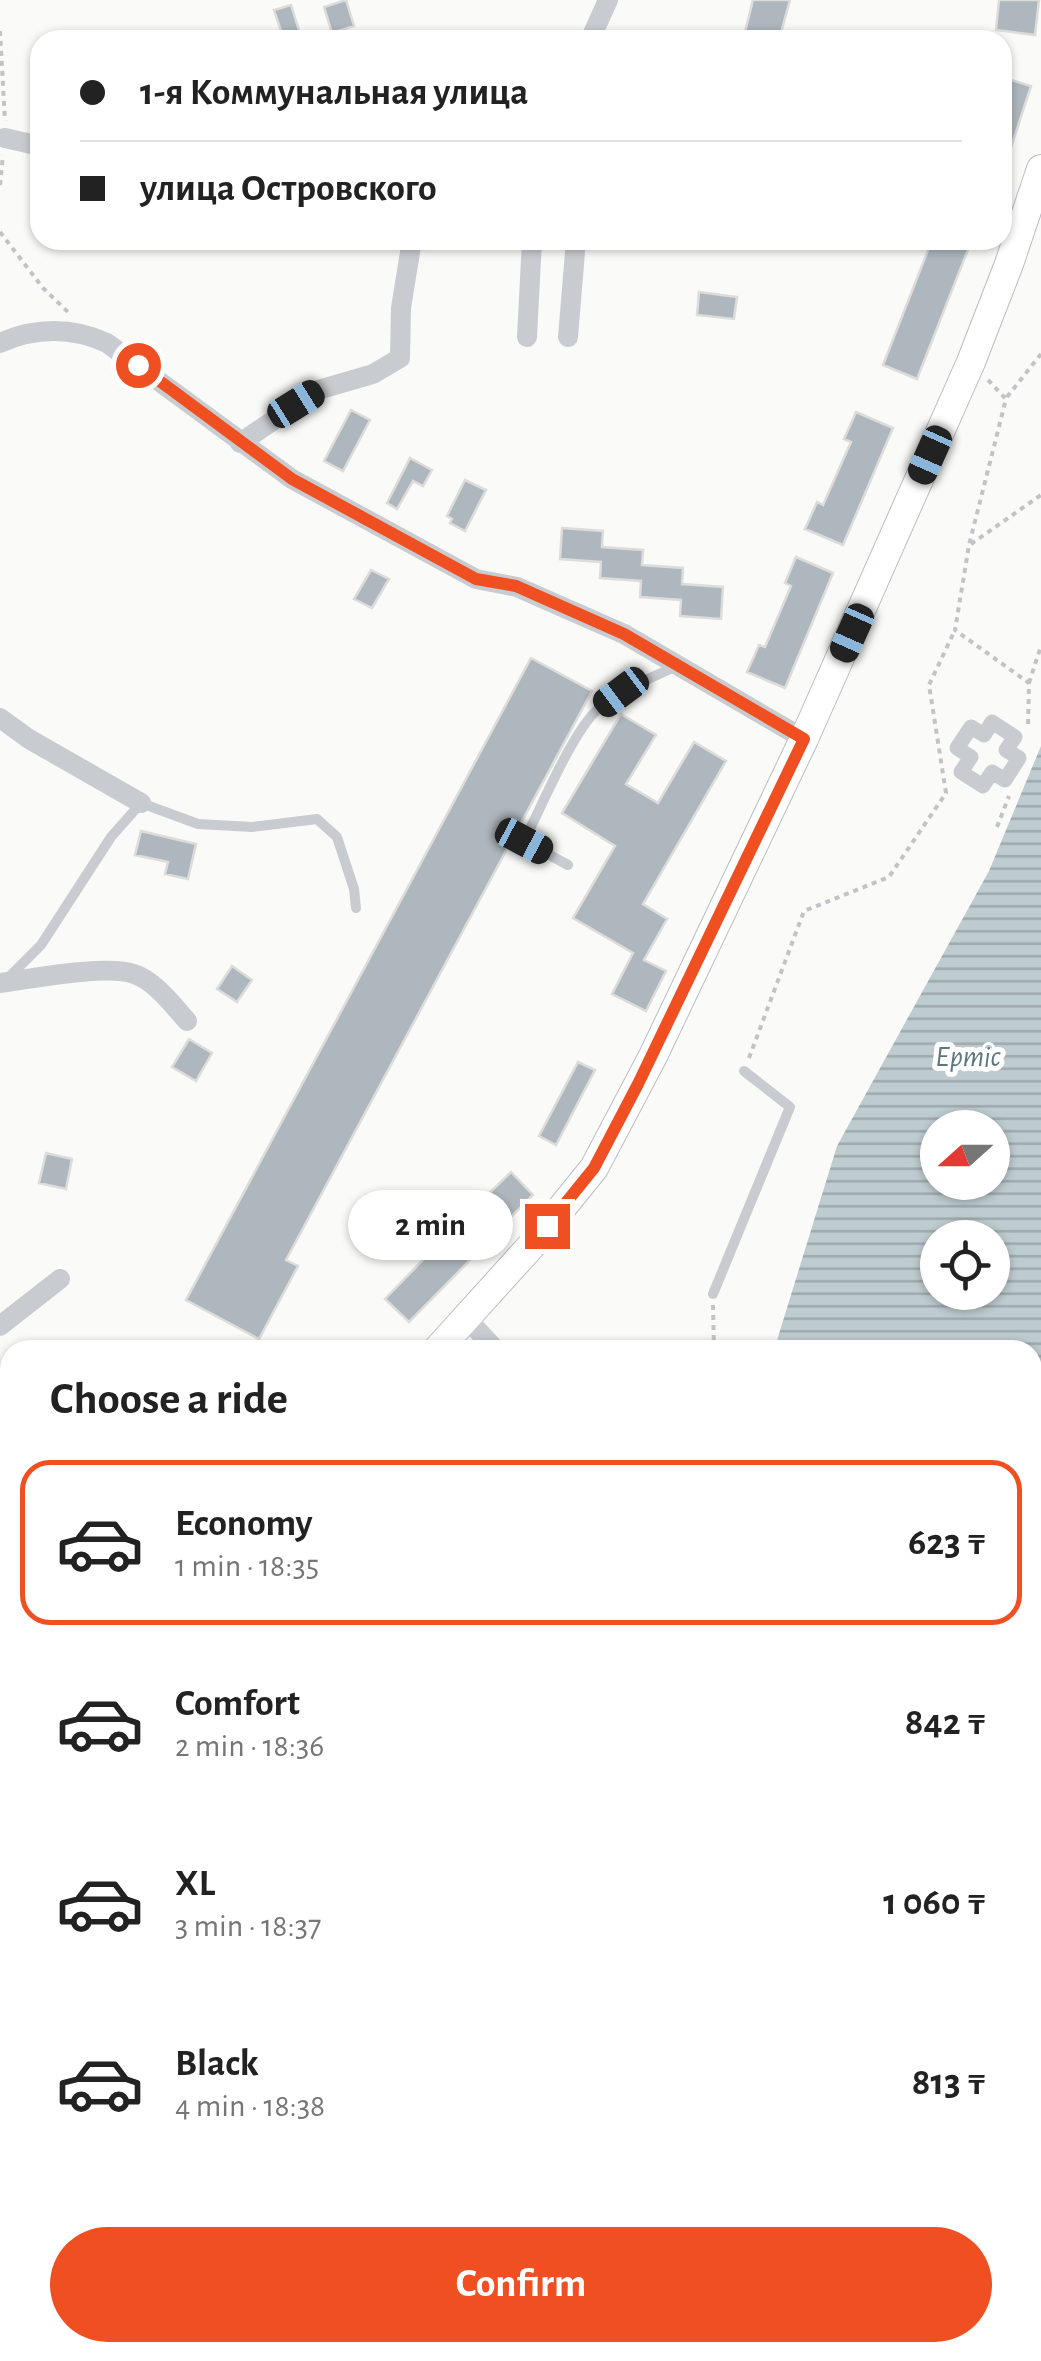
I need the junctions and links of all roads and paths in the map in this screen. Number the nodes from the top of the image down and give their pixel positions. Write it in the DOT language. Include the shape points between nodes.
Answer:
graph roads {
  1 [pos="608,0"];
  2 [pos="594,30"];
  3 [pos="0,31"];
  4 [pos="5,138"];
  5 [pos="30,144"];
  6 [pos="1041,169"];
  7 [pos="0,185"];
  8 [pos="0,232"];
  9 [pos="410,250"];
  10 [pos="531,250"];
  11 [pos="575,250"];
  12 [pos="92,336"];
  13 [pos="526,336"];
  14 [pos="568,337"];
  15 [pos="0,343"];
  16 [pos="1041,354"];
  17 [pos="970,362"];
  18 [pos="1006,399"];
  19 [pos="240,442"];
  20 [pos="1041,495"];
  21 [pos="970,544"];
  22 [pos="955,630"];
  23 [pos="1041,646"];
  24 [pos="677,666"];
  25 [pos="1029,684"];
  26 [pos="0,718"];
  27 [pos="984,735"];
  28 [pos="804,739"];
  29 [pos="1027,744"];
  30 [pos="1014,785"];
  31 [pos="140,804"];
  32 [pos="997,828"];
  33 [pos="568,865"];
  34 [pos="356,908"];
  35 [pos="0,983"];
  36 [pos="187,1020"];
  37 [pos="744,1071"];
  38 [pos="60,1279"];
  39 [pos="714,1294"];
  40 [pos="466,1318"];
  41 [pos="0,1326"];
  42 [pos="446,1340"];
  43 [pos="487,1340"];
  44 [pos="714,1340"];
  1 -- 2 [label="street"];
  3 -- 4 [label="path"];
  4 -- 5 [label="street"];
  4 -- 7 [label="path"];
  6 -- 17 [label="main road"];
  8 -- 12 [label="path"];
  9 -- 19 [label="street" via="400,358 374,374 318,390"];
  10 -- 13 [label="street"];
  11 -- 14 [label="street"];
  12 -- 15 [label="street" via="49,329"];
  12 -- 19 [label="street"];
  16 -- 18 [label="path"];
  17 -- 18 [label="path"];
  17 -- 28 [label="main road"];
  18 -- 21 [label="path"];
  19 -- 24 [label="street" via="292,479 462,572 516,586 624,634"];
  20 -- 21 [label="path"];
  21 -- 22 [label="path"];
  22 -- 25 [label="path"];
  22 -- 37 [label="path" via="928,685 946,793 889,877 804,911"];
  23 -- 25 [label="path"];
  24 -- 28 [label="street"];
  24 -- 33 [label="lane" via="594,713 567,756 524,841"];
  25 -- 29 [label="path"];
  26 -- 31 [label="street"];
  27 -- 27 [label="street" via="992,722 1014,737 1006,750 1019,758 1005,780 992,772 983,786 962,772 971,757 957,748 971,727"];
  28 -- 40 [label="main road" via="594,1168"];
  30 -- 32 [label="path"];
  31 -- 34 [label="lane" via="198,824 252,827 317,819 336,837"];
  31 -- 35 [label="lane" via="41,945"];
  35 -- 36 [label="street" via="104,971 135,974"];
  37 -- 39 [label="lane" via="790,1107"];
  38 -- 41 [label="street"];
  39 -- 44 [label="path"];
  40 -- 42 [label="main road"];
  40 -- 43 [label="street"];
}
